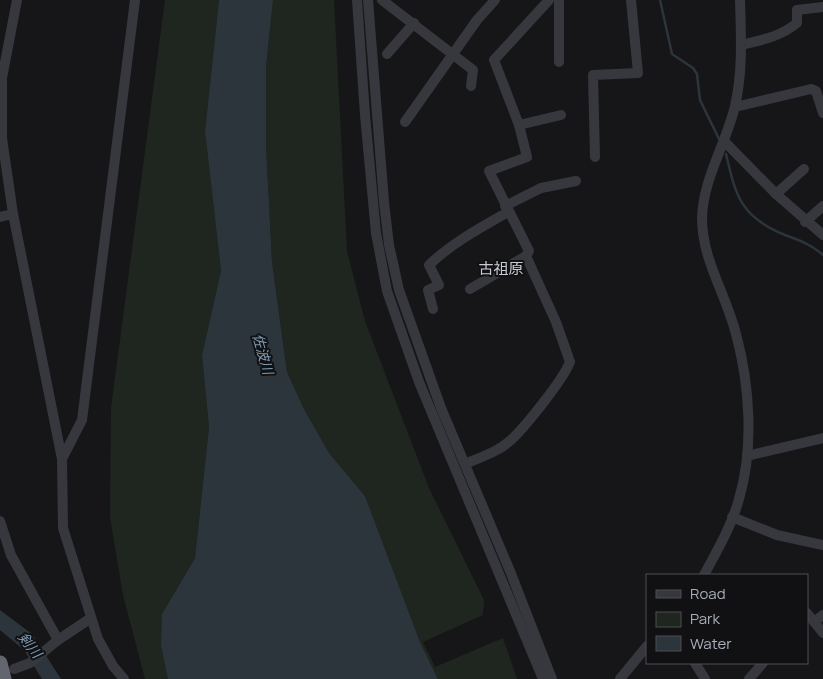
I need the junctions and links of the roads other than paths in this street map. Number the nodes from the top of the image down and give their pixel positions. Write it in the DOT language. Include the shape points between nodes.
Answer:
graph roads {
  1 [pos="17,0"];
  2 [pos="135,0"];
  3 [pos="358,0"];
  4 [pos="368,0"];
  5 [pos="382,0"];
  6 [pos="495,0"];
  7 [pos="549,0"];
  8 [pos="559,0"];
  9 [pos="631,0"];
  10 [pos="740,0"];
  11 [pos="823,7"];
  12 [pos="414,24"];
  13 [pos="4,42"];
  14 [pos="741,44"];
  15 [pos="387,54"];
  16 [pos="453,54"];
  17 [pos="559,62"];
  18 [pos="472,86"];
  19 [pos="0,105"];
  20 [pos="734,106"];
  21 [pos="823,113"];
  22 [pos="561,115"];
  23 [pos="405,122"];
  24 [pos="520,125"];
  25 [pos="724,141"];
  26 [pos="596,157"];
  27 [pos="804,169"];
  28 [pos="576,181"];
  29 [pos="776,194"];
  30 [pos="823,206"];
  31 [pos="506,209"];
  32 [pos="14,214"];
  33 [pos="0,217"];
  34 [pos="805,222"];
  35 [pos="823,236"];
  36 [pos="526,256"];
  37 [pos="470,289"];
  38 [pos="433,309"];
  39 [pos="823,438"];
  40 [pos="747,456"];
  41 [pos="62,459"];
  42 [pos="465,464"];
  43 [pos="732,518"];
  44 [pos="0,521"];
  45 [pos="823,545"];
  46 [pos="0,549"];
  47 [pos="11,555"];
  48 [pos="704,574"];
  49 [pos="91,618"];
  50 [pos="819,619"];
  51 [pos="823,633"];
  52 [pos="56,642"];
  53 [pos="646,647"];
  54 [pos="699,664"];
  55 [pos="762,664"];
  56 [pos="6,670"];
  57 [pos="124,679"];
  58 [pos="543,679"];
  59 [pos="552,679"];
  60 [pos="621,679"];
  61 [pos="705,679"];
  62 [pos="749,679"];
  1 -- 13 [label="street"];
  2 -- 41 [label="street" via="82,420"];
  3 -- 58 [label="street" via="376,233 387,291 423,391"];
  4 -- 42 [label="street" via="389,245 399,290 417,345"];
  5 -- 12 [label="street"];
  6 -- 16 [label="street"];
  7 -- 24 [label="street" via="494,60"];
  8 -- 17 [label="street"];
  9 -- 26 [label="street" via="638,73 594,75"];
  10 -- 14 [label="street"];
  11 -- 14 [label="street" via="797,10 797,23 787,31"];
  12 -- 15 [label="street"];
  12 -- 16 [label="street"];
  13 -- 19 [label="street"];
  14 -- 20 [label="street" via="740,77"];
  16 -- 18 [label="street" via="473,70"];
  16 -- 23 [label="street"];
  19 -- 32 [label="street"];
  20 -- 21 [label="street" via="811,89 816,91"];
  20 -- 25 [label="street"];
  22 -- 24 [label="street"];
  24 -- 31 [label="street" via="528,157 489,171"];
  25 -- 29 [label="street"];
  25 -- 40 [label="street" via="704,197 703,233 706,252 736,334 748,414"];
  27 -- 29 [label="street"];
  28 -- 31 [label="street" via="542,188"];
  29 -- 34 [label="street"];
  30 -- 34 [label="street"];
  31 -- 36 [label="street" via="529,251"];
  31 -- 38 [label="street" via="442,252 429,265 439,285 428,290"];
  32 -- 33 [label="street"];
  32 -- 41 [label="street"];
  34 -- 35 [label="street"];
  36 -- 37 [label="street"];
  36 -- 42 [label="street" via="570,362 554,388 511,440 494,452"];
  39 -- 40 [label="street"];
  40 -- 43 [label="street" via="744,481"];
  41 -- 49 [label="street" via="63,528"];
  42 -- 59 [label="street"];
  43 -- 45 [label="street" via="767,532"];
  43 -- 48 [label="street"];
  44 -- 47 [label="street"];
  46 -- 47 [label="street"];
  47 -- 52 [label="street"];
  49 -- 52 [label="street"];
  49 -- 57 [label="street" via="98,639"];
  50 -- 51 [label="street"];
  52 -- 56 [label="street" via="30,663"];
  53 -- 60 [label="street"];
  54 -- 61 [label="street"];
  55 -- 62 [label="street"];
}
